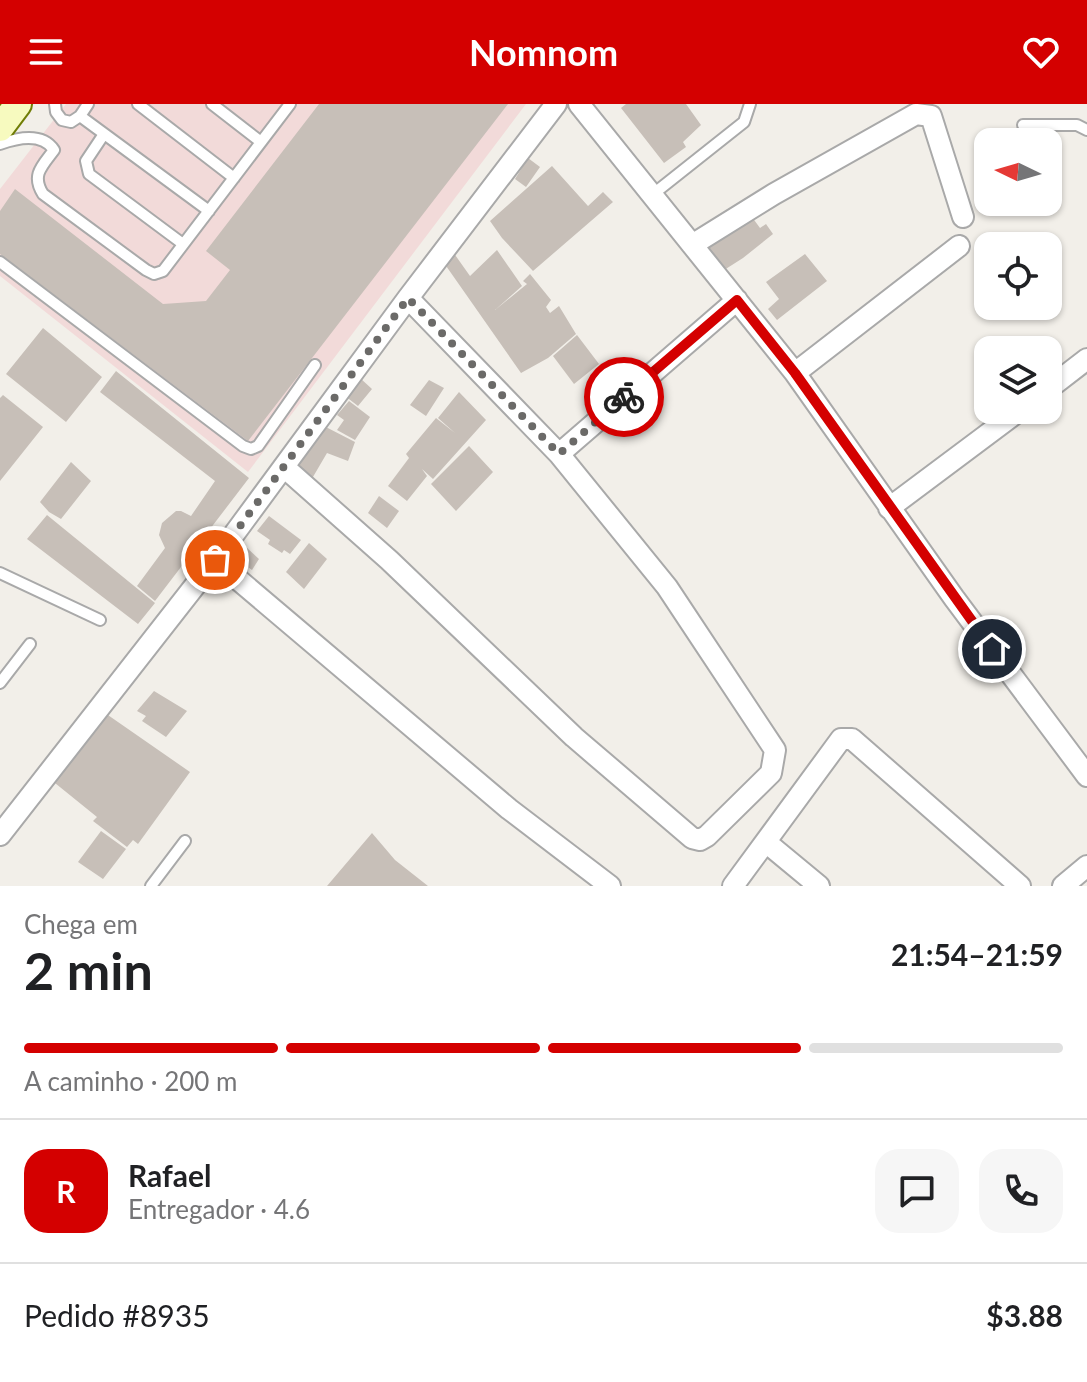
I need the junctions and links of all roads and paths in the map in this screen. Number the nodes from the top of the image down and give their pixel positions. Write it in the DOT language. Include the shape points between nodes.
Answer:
graph roads {
  1 [pos="18,104"];
  2 [pos="55,104"];
  3 [pos="88,104"];
  4 [pos="138,104"];
  5 [pos="212,104"];
  6 [pos="556,104"];
  7 [pos="579,104"];
  8 [pos="750,104"];
  9 [pos="287,105"];
  10 [pos="80,116"];
  11 [pos="1023,125"];
  12 [pos="0,128"];
  13 [pos="1087,130"];
  14 [pos="104,134"];
  15 [pos="261,142"];
  16 [pos="0,144"];
  17 [pos="234,178"];
  18 [pos="652,195"];
  19 [pos="209,211"];
  20 [pos="963,217"];
  21 [pos="183,244"];
  22 [pos="692,245"];
  23 [pos="959,246"];
  24 [pos="0,262"];
  25 [pos="408,298"];
  26 [pos="737,300"];
  27 [pos="1087,359"];
  28 [pos="315,365"];
  29 [pos="795,373"];
  30 [pos="1062,378"];
  31 [pos="1001,424"];
  32 [pos="559,454"];
  33 [pos="284,467"];
  34 [pos="889,508"];
  35 [pos="215,560"];
  36 [pos="0,573"];
  37 [pos="100,620"];
  38 [pos="30,644"];
  39 [pos="0,683"];
  40 [pos="1087,776"];
  41 [pos="0,835"];
  42 [pos="185,841"];
  43 [pos="767,843"];
  44 [pos="1087,866"];
  45 [pos="151,886"];
  46 [pos="610,886"];
  47 [pos="733,886"];
  48 [pos="819,886"];
  49 [pos="1020,886"];
  50 [pos="1063,886"];
  1 -- 12 [label="main road"];
  2 -- 10 [label="lane" via="62,120"];
  3 -- 10 [label="lane"];
  4 -- 17 [label="lane"];
  5 -- 15 [label="lane"];
  6 -- 25 [label="street"];
  7 -- 18 [label="street"];
  8 -- 18 [label="lane" via="744,122"];
  9 -- 15 [label="lane"];
  10 -- 14 [label="lane"];
  11 -- 13 [label="lane" via="1077,125"];
  14 -- 19 [label="lane"];
  14 -- 21 [label="lane" via="86,161 89,174"];
  15 -- 17 [label="lane"];
  16 -- 21 [label="lane" via="26,137 51,145 54,150 37,174 43,194 146,270 163,271"];
  17 -- 19 [label="lane"];
  18 -- 22 [label="street"];
  19 -- 21 [label="lane"];
  20 -- 22 [label="street" via="931,116 916,114"];
  22 -- 26 [label="street"];
  23 -- 29 [label="street"];
  24 -- 28 [label="lane" via="251,449"];
  25 -- 32 [label="street"];
  25 -- 33 [label="street"];
  26 -- 29 [label="street"];
  26 -- 32 [label="street"];
  27 -- 30 [label="street"];
  29 -- 34 [label="street"];
  31 -- 34 [label="street"];
  32 -- 33 [label="street" via="667,587 775,750 771,773 700,840 574,737"];
  33 -- 35 [label="street"];
  34 -- 40 [label="street"];
  35 -- 41 [label="street"];
  35 -- 46 [label="street" via="509,809"];
  36 -- 37 [label="lane"];
  38 -- 39 [label="lane"];
  42 -- 45 [label="lane"];
  43 -- 47 [label="street"];
  43 -- 48 [label="street"];
  43 -- 49 [label="street" via="841,739 852,739"];
  44 -- 50 [label="street"];
}
